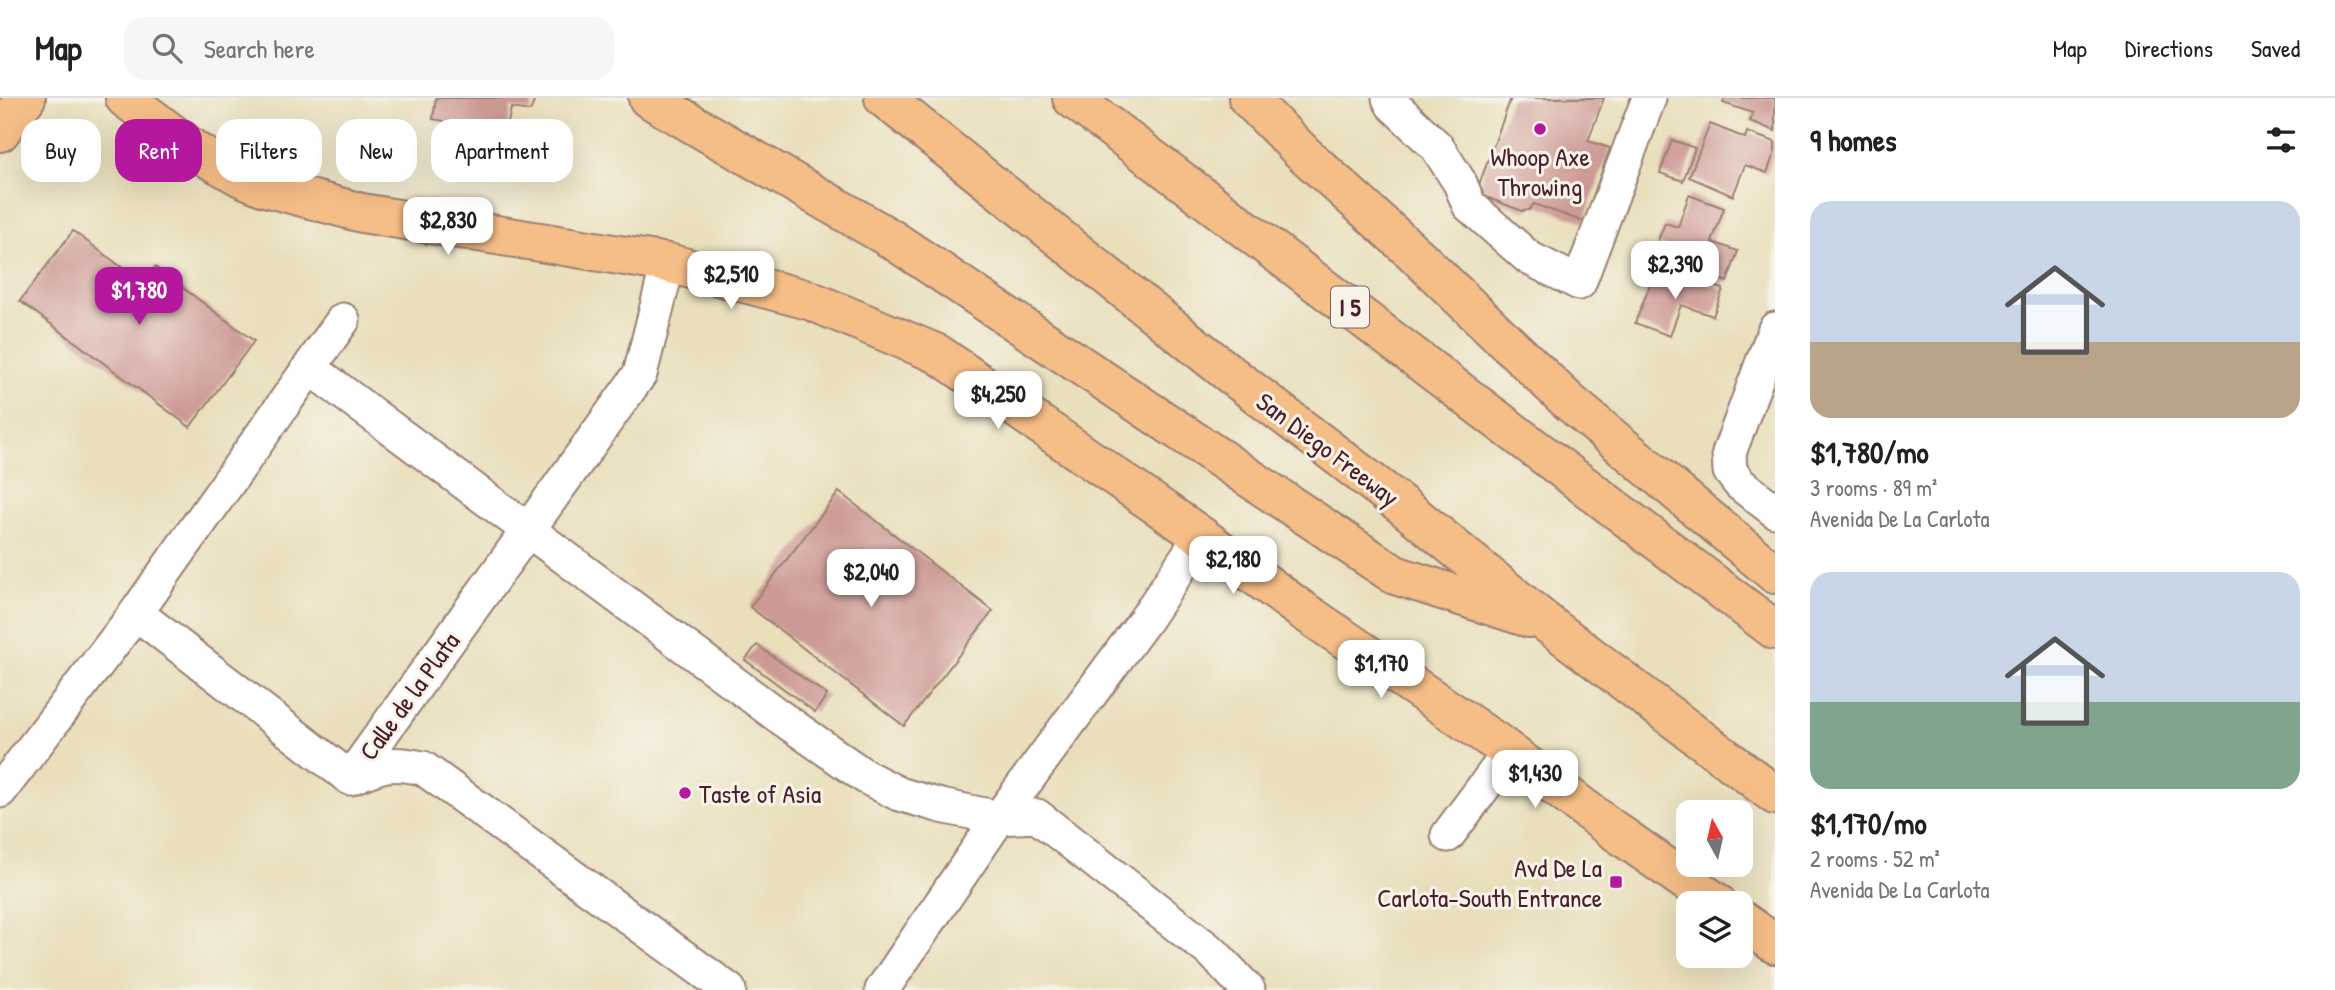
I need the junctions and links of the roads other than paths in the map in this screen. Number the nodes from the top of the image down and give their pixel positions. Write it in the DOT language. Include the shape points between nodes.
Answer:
graph roads {
  1 [pos="26,98"];
  2 [pos="125,98"];
  3 [pos="648,98"];
  4 [pos="884,98"];
  5 [pos="1072,98"];
  6 [pos="1248,98"];
  7 [pos="1389,98"];
  8 [pos="1649,98"];
  9 [pos="0,132"];
  10 [pos="668,263"];
  11 [pos="343,320"];
  12 [pos="1775,329"];
  13 [pos="310,368"];
  14 [pos="1775,511"];
  15 [pos="528,529"];
  16 [pos="1201,536"];
  17 [pos="1775,574"];
  18 [pos="136,613"];
  19 [pos="1548,624"];
  20 [pos="1775,630"];
  21 [pos="1509,753"];
  22 [pos="350,778"];
  23 [pos="0,791"];
  24 [pos="1775,795"];
  25 [pos="999,818"];
  26 [pos="1448,835"];
  27 [pos="1700,891"];
  28 [pos="1753,928"];
  29 [pos="1775,944"];
  30 [pos="729,990"];
  31 [pos="882,990"];
  32 [pos="1248,990"];
  1 -- 9 [label="main road"];
  2 -- 10 [label="main road" via="195,151 265,187 362,213"];
  3 -- 19 [label="main road" via="893,240 1395,575"];
  4 -- 19 [label="main road, San Diego Freeway"];
  5 -- 20 [label="main road, I 5"];
  6 -- 17 [label="main road" via="1567,401"];
  7 -- 8 [label="street" via="1437,147 1469,205 1529,258 1579,284"];
  10 -- 15 [label="street, Calle de la Plata" via="640,374"];
  10 -- 16 [label="main road" via="809,300 939,354"];
  11 -- 13 [label="street"];
  12 -- 14 [label="street" via="1729,453 1730,471 1740,484"];
  13 -- 15 [label="street"];
  13 -- 18 [label="street"];
  15 -- 22 [label="street, Calle de la Plata"];
  15 -- 25 [label="street" via="866,777 899,794"];
  16 -- 21 [label="main road"];
  16 -- 25 [label="street"];
  18 -- 22 [label="street, Calle de la Plata"];
  18 -- 23 [label="street"];
  19 -- 24 [label="main road, San Diego Freeway"];
  21 -- 26 [label="street"];
  21 -- 27 [label="main road"];
  22 -- 30 [label="street" via="381,764 423,768"];
  25 -- 31 [label="street"];
  25 -- 32 [label="street" via="1037,816 1214,954"];
  28 -- 29 [label="main road"];
}
